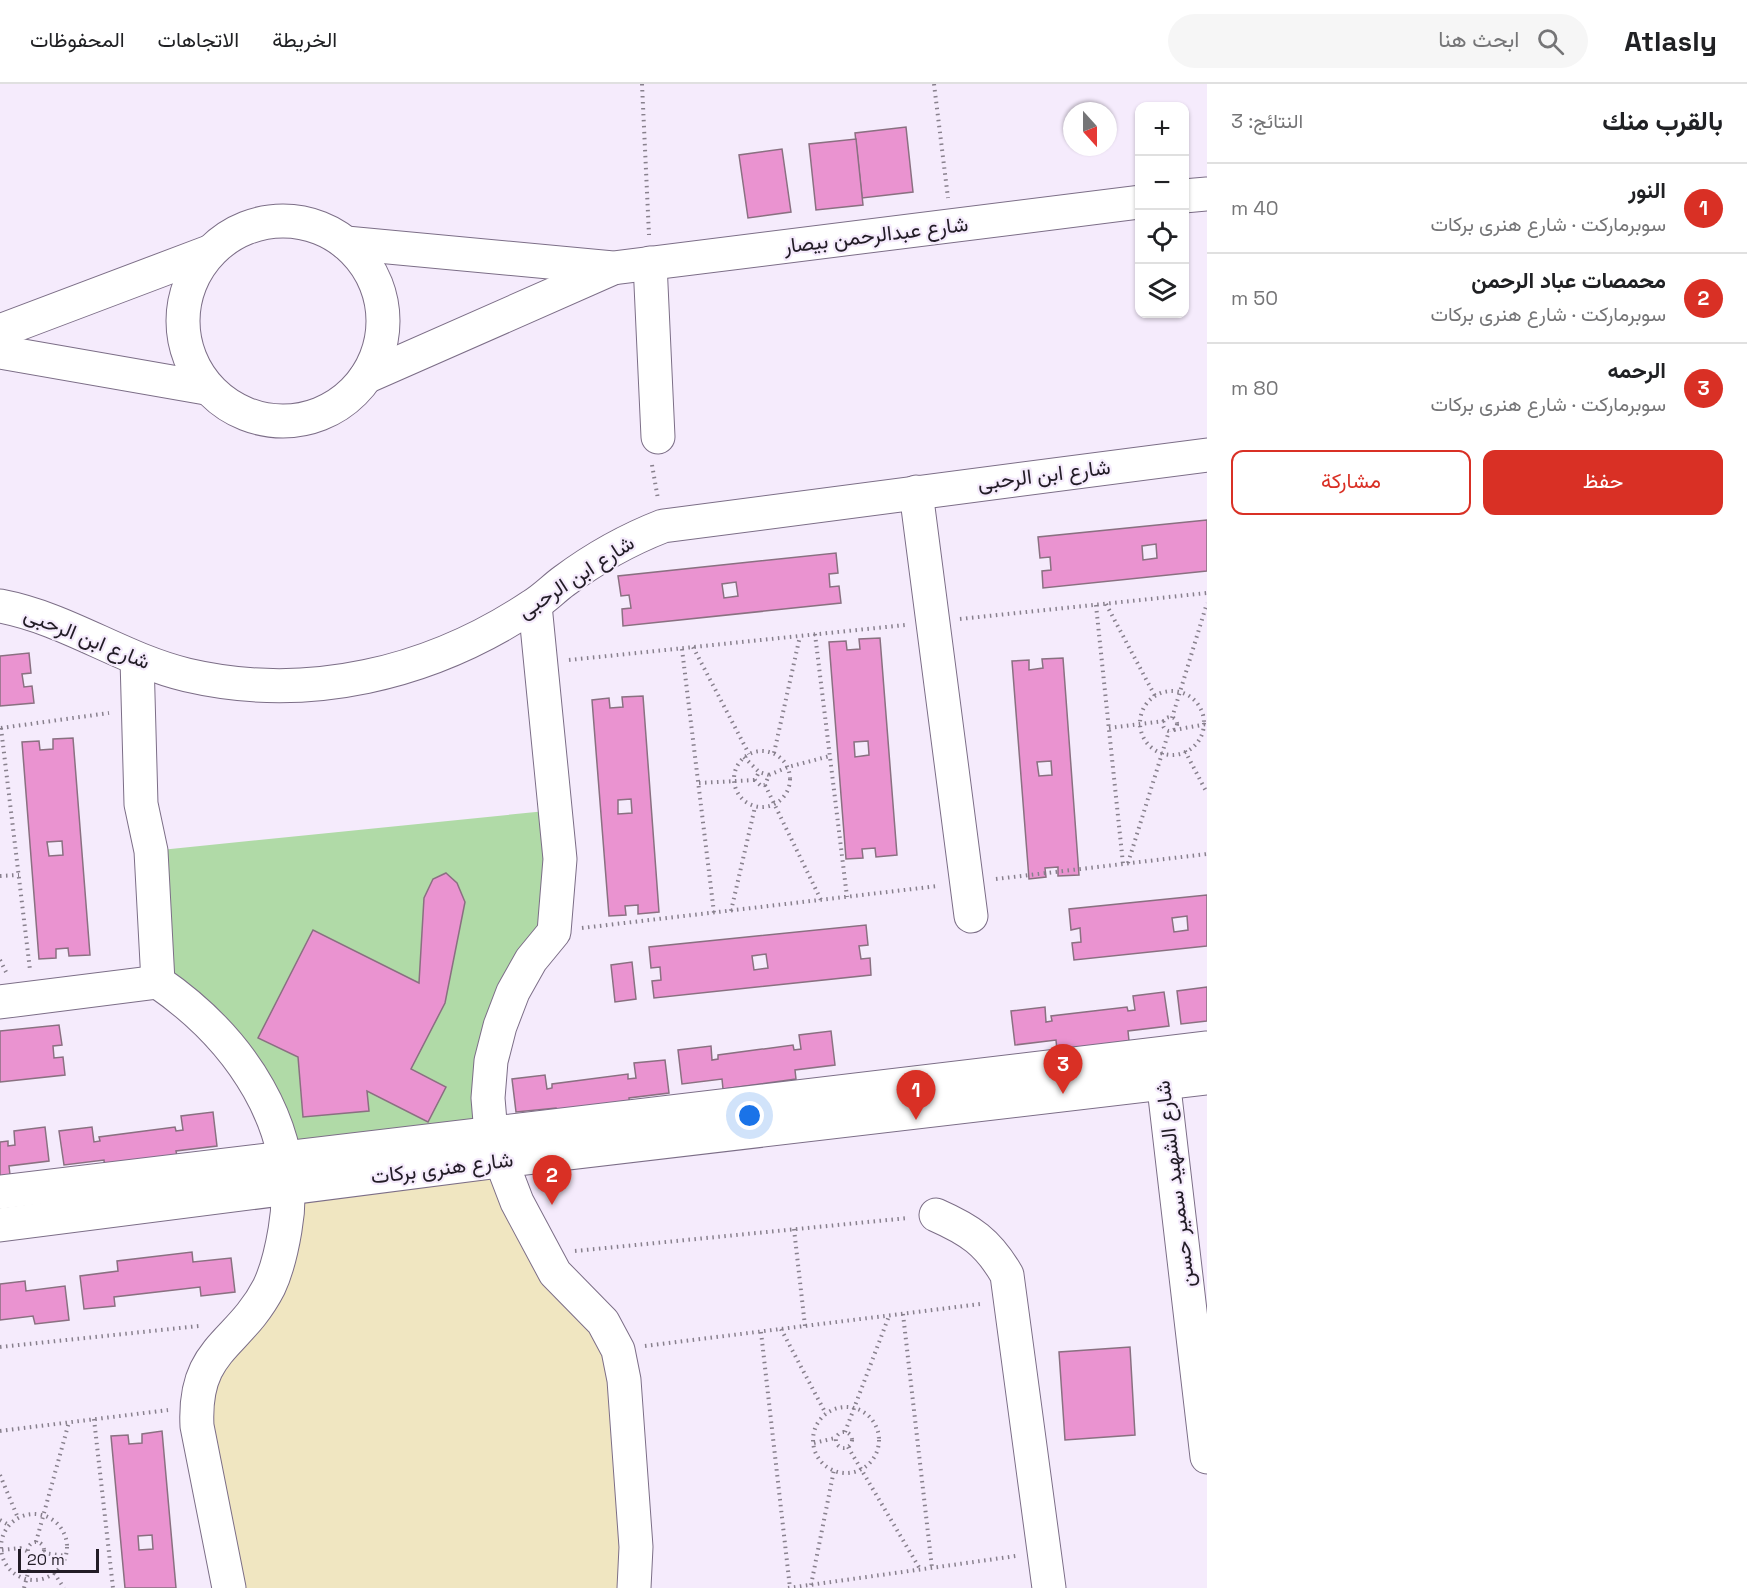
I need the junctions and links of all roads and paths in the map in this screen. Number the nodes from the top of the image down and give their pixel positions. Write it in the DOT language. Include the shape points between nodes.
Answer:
graph roads {
  1 [pos="642,84"];
  2 [pos="934,84"];
  3 [pos="1207,194"];
  4 [pos="1189,196"];
  5 [pos="1135,203"];
  6 [pos="951,225"];
  7 [pos="346,243"];
  8 [pos="209,252"];
  9 [pos="650,263"];
  10 [pos="613,268"];
  11 [pos="0,331"];
  12 [pos="0,352"];
  13 [pos="366,377"];
  14 [pos="206,387"];
  15 [pos="658,437"];
  16 [pos="1207,455"];
  17 [pos="654,473"];
  18 [pos="916,492"];
  19 [pos="659,502"];
  20 [pos="1207,593"];
  21 [pos="1207,603"];
  22 [pos="1106,604"];
  23 [pos="535,605"];
  24 [pos="1096,605"];
  25 [pos="0,606"];
  26 [pos="933,622"];
  27 [pos="815,634"];
  28 [pos="800,636"];
  29 [pos="693,647"];
  30 [pos="682,648"];
  31 [pos="136,659"];
  32 [pos="541,663"];
  33 [pos="1180,692"];
  34 [pos="1155,696"];
  35 [pos="138,708"];
  36 [pos="1172,717"];
  37 [pos="1164,721"];
  38 [pos="1140,724"];
  39 [pos="1205,725"];
  40 [pos="1,728"];
  41 [pos="1109,728"];
  42 [pos="1171,730"];
  43 [pos="1185,751"];
  44 [pos="774,753"];
  45 [pos="1162,753"];
  46 [pos="746,756"];
  47 [pos="830,756"];
  48 [pos="788,767"];
  49 [pos="759,772"];
  50 [pos="769,776"];
  51 [pos="755,780"];
  52 [pos="699,783"];
  53 [pos="734,783"];
  54 [pos="765,785"];
  55 [pos="1207,793"];
  56 [pos="774,805"];
  57 [pos="755,807"];
  58 [pos="1207,854"];
  59 [pos="1122,864"];
  60 [pos="1128,864"];
  61 [pos="19,875"];
  62 [pos="0,876"];
  63 [pos="967,883"];
  64 [pos="847,897"];
  65 [pos="821,900"];
  66 [pos="731,911"];
  67 [pos="714,913"];
  68 [pos="971,916"];
  69 [pos="554,932"];
  70 [pos="158,982"];
  71 [pos="33,998"];
  72 [pos="0,1002"];
  73 [pos="1207,1048"];
  74 [pos="1161,1069"];
  75 [pos="1207,1078"];
  76 [pos="495,1147"];
  77 [pos="288,1173"];
  78 [pos="0,1192"];
  79 [pos="936,1215"];
  80 [pos="0,1225"];
  81 [pos="794,1229"];
  82 [pos="544,1254"];
  83 [pos="1011,1300"];
  84 [pos="903,1314"];
  85 [pos="889,1316"];
  86 [pos="246,1322"];
  87 [pos="805,1326"];
  88 [pos="781,1329"];
  89 [pos="761,1332"];
  90 [pos="0,1347"];
  91 [pos="618,1350"];
  92 [pos="196,1407"];
  93 [pos="854,1408"];
  94 [pos="826,1414"];
  95 [pos="94,1419"];
  96 [pos="69,1422"];
  97 [pos="0,1431"];
  98 [pos="845,1432"];
  99 [pos="836,1438"];
  100 [pos="814,1443"];
  101 [pos="848,1447"];
  102 [pos="1207,1457"];
  103 [pos="861,1469"];
  104 [pos="834,1470"];
  105 [pos="0,1474"];
  106 [pos="44,1515"];
  107 [pos="18,1518"];
  108 [pos="0,1520"];
  109 [pos="9,1525"];
  110 [pos="36,1542"];
  111 [pos="1,1550"];
  112 [pos="27,1551"];
  113 [pos="1045,1552"];
  114 [pos="44,1553"];
  115 [pos="66,1556"];
  116 [pos="32,1558"];
  117 [pos="932,1568"];
  118 [pos="920,1569"];
  119 [pos="54,1573"];
  120 [pos="26,1579"];
  121 [pos="811,1585"];
  122 [pos="24,1588"];
  123 [pos="64,1588"];
  124 [pos="113,1588"];
  125 [pos="229,1588"];
  126 [pos="634,1588"];
  127 [pos="789,1588"];
  128 [pos="1049,1588"];
  1 -- 9 [label="path"];
  2 -- 6 [label="path"];
  3 -- 4 [label="street"];
  5 -- 6 [label="street, شارع عبدالرحمن بيصار"];
  6 -- 9 [label="street, شارع عبدالرحمن بيصار"];
  7 -- 8 [label="street" via="301,222 276,221 251,226"];
  7 -- 10 [label="street, شارع عبدالرحمن بيصار"];
  7 -- 13 [label="street" via="366,265 379,292 384,321 379,350"];
  8 -- 11 [label="street"];
  8 -- 14 [label="street" via="189,283 181,319 187,356"];
  9 -- 10 [label="street, شارع عبدالرحمن بيصار"];
  9 -- 15 [label="street"];
  10 -- 13 [label="street, شارع عبدالرحمن بيصار"];
  12 -- 14 [label="street"];
  13 -- 14 [label="street" via="345,400 328,410 289,422 258,419 229,407"];
  16 -- 18 [label="street, شارع ابن الرحبى"];
  17 -- 19 [label="path"];
  18 -- 23 [label="street, شارع ابن الرحبى" via="663,526 630,539 591,562"];
  18 -- 26 [label="street"];
  20 -- 22 [label="path"];
  21 -- 33 [label="path"];
  22 -- 24 [label="path"];
  22 -- 34 [label="path"];
  23 -- 31 [label="street, شارع ابن الرحبى" via="491,633 444,655 394,671 342,681 291,686 238,683 187,675"];
  23 -- 32 [label="street"];
  24 -- 26 [label="path"];
  24 -- 41 [label="path"];
  25 -- 31 [label="street, شارع ابن الرحبى" via="61,623"];
  26 -- 27 [label="path"];
  26 -- 63 [label="street"];
  27 -- 28 [label="path"];
  27 -- 47 [label="path"];
  28 -- 29 [label="path"];
  28 -- 44 [label="path"];
  29 -- 30 [label="path"];
  29 -- 46 [label="path"];
  30 -- 32 [label="path"];
  30 -- 52 [label="path"];
  31 -- 35 [label="street"];
  32 -- 69 [label="street" via="560,859"];
  33 -- 34 [label="path" via="1167,691"];
  33 -- 36 [label="path"];
  33 -- 39 [label="path" via="1195,701"];
  34 -- 38 [label="path" via="1144,707"];
  35 -- 40 [label="path"];
  35 -- 70 [label="street" via="141,804 151,851"];
  36 -- 37 [label="path"];
  36 -- 42 [label="path" via="1177,723"];
  37 -- 38 [label="path"];
  37 -- 42 [label="path" via="1164,727"];
  38 -- 41 [label="path"];
  38 -- 45 [label="path" via="1146,742"];
  39 -- 42 [label="path"];
  39 -- 43 [label="path" via="1198,741"];
  40 -- 61 [label="path"];
  41 -- 59 [label="path"];
  42 -- 45 [label="path"];
  43 -- 45 [label="path"];
  43 -- 55 [label="path"];
  44 -- 46 [label="path"];
  44 -- 48 [label="path"];
  45 -- 60 [label="path"];
  46 -- 49 [label="path"];
  46 -- 53 [label="path" via="736,768"];
  47 -- 48 [label="path"];
  47 -- 64 [label="path"];
  48 -- 50 [label="path"];
  48 -- 56 [label="path" via="789,788"];
  49 -- 50 [label="path"];
  49 -- 51 [label="path"];
  50 -- 54 [label="path"];
  51 -- 53 [label="path"];
  51 -- 54 [label="path"];
  52 -- 53 [label="path"];
  52 -- 67 [label="path"];
  53 -- 57 [label="path" via="741,798"];
  54 -- 56 [label="path"];
  56 -- 57 [label="path"];
  56 -- 65 [label="path"];
  57 -- 66 [label="path"];
  58 -- 60 [label="path"];
  59 -- 60 [label="path"];
  59 -- 63 [label="path"];
  61 -- 62 [label="path"];
  61 -- 71 [label="path"];
  63 -- 64 [label="path"];
  63 -- 68 [label="street"];
  64 -- 65 [label="path"];
  65 -- 66 [label="path"];
  66 -- 67 [label="path"];
  67 -- 69 [label="path"];
  69 -- 76 [label="street" via="513,992 500,1026 488,1098"];
  70 -- 71 [label="street"];
  70 -- 77 [label="street" via="203,1016 242,1061 268,1107"];
  71 -- 72 [label="street"];
  73 -- 74 [label="street, شارع هنرى بركات"];
  74 -- 75 [label="street, شارع هنرى بركات"];
  74 -- 76 [label="street, شارع هنرى بركات"];
  74 -- 102 [label="street, شارع الشهيد سمير حسن"];
  76 -- 77 [label="street, شارع هنرى بركات"];
  76 -- 82 [label="street"];
  77 -- 78 [label="street, شارع هنرى بركات"];
  77 -- 80 [label="street, شارع هنرى بركات"];
  77 -- 86 [label="street" via="287,1215 274,1271"];
  79 -- 81 [label="path"];
  79 -- 83 [label="street" via="994,1251 1007,1275"];
  81 -- 82 [label="path"];
  81 -- 87 [label="path"];
  82 -- 91 [label="street" via="555,1273 603,1322"];
  83 -- 84 [label="path"];
  83 -- 113 [label="street"];
  84 -- 85 [label="path"];
  84 -- 117 [label="path"];
  85 -- 87 [label="path"];
  85 -- 93 [label="path"];
  86 -- 90 [label="path"];
  86 -- 92 [label="street" via="216,1351 202,1374"];
  87 -- 88 [label="path"];
  88 -- 89 [label="path"];
  88 -- 94 [label="path"];
  89 -- 91 [label="path"];
  89 -- 127 [label="path"];
  91 -- 126 [label="street" via="624,1380 636,1547"];
  92 -- 95 [label="path"];
  92 -- 125 [label="street" via="196,1426"];
  93 -- 94 [label="path" via="835,1409"];
  93 -- 98 [label="path"];
  93 -- 103 [label="path" via="873,1420 878,1431 876,1453"];
  94 -- 100 [label="path" via="814,1432"];
  95 -- 96 [label="path"];
  95 -- 124 [label="path"];
  96 -- 97 [label="path"];
  96 -- 106 [label="path"];
  98 -- 99 [label="path"];
  98 -- 101 [label="path" via="852,1438"];
  99 -- 100 [label="path"];
  99 -- 101 [label="path" via="836,1444"];
  100 -- 104 [label="path" via="824,1464"];
  101 -- 103 [label="path"];
  103 -- 104 [label="path"];
  103 -- 118 [label="path"];
  104 -- 121 [label="path"];
  105 -- 107 [label="path"];
  106 -- 107 [label="path"];
  106 -- 110 [label="path"];
  106 -- 115 [label="path" via="61,1527"];
  107 -- 109 [label="path"];
  108 -- 109 [label="path"];
  109 -- 111 [label="path"];
  110 -- 112 [label="path"];
  110 -- 114 [label="path"];
  111 -- 112 [label="path"];
  111 -- 120 [label="path" via="9,1568"];
  112 -- 116 [label="path"];
  113 -- 117 [label="path"];
  113 -- 128 [label="street"];
  114 -- 115 [label="path"];
  114 -- 116 [label="path"];
  115 -- 119 [label="path"];
  116 -- 120 [label="path"];
  117 -- 118 [label="path"];
  118 -- 121 [label="path"];
  119 -- 120 [label="path" via="36,1580"];
  119 -- 123 [label="path"];
  120 -- 122 [label="path"];
  121 -- 127 [label="path"];
}
